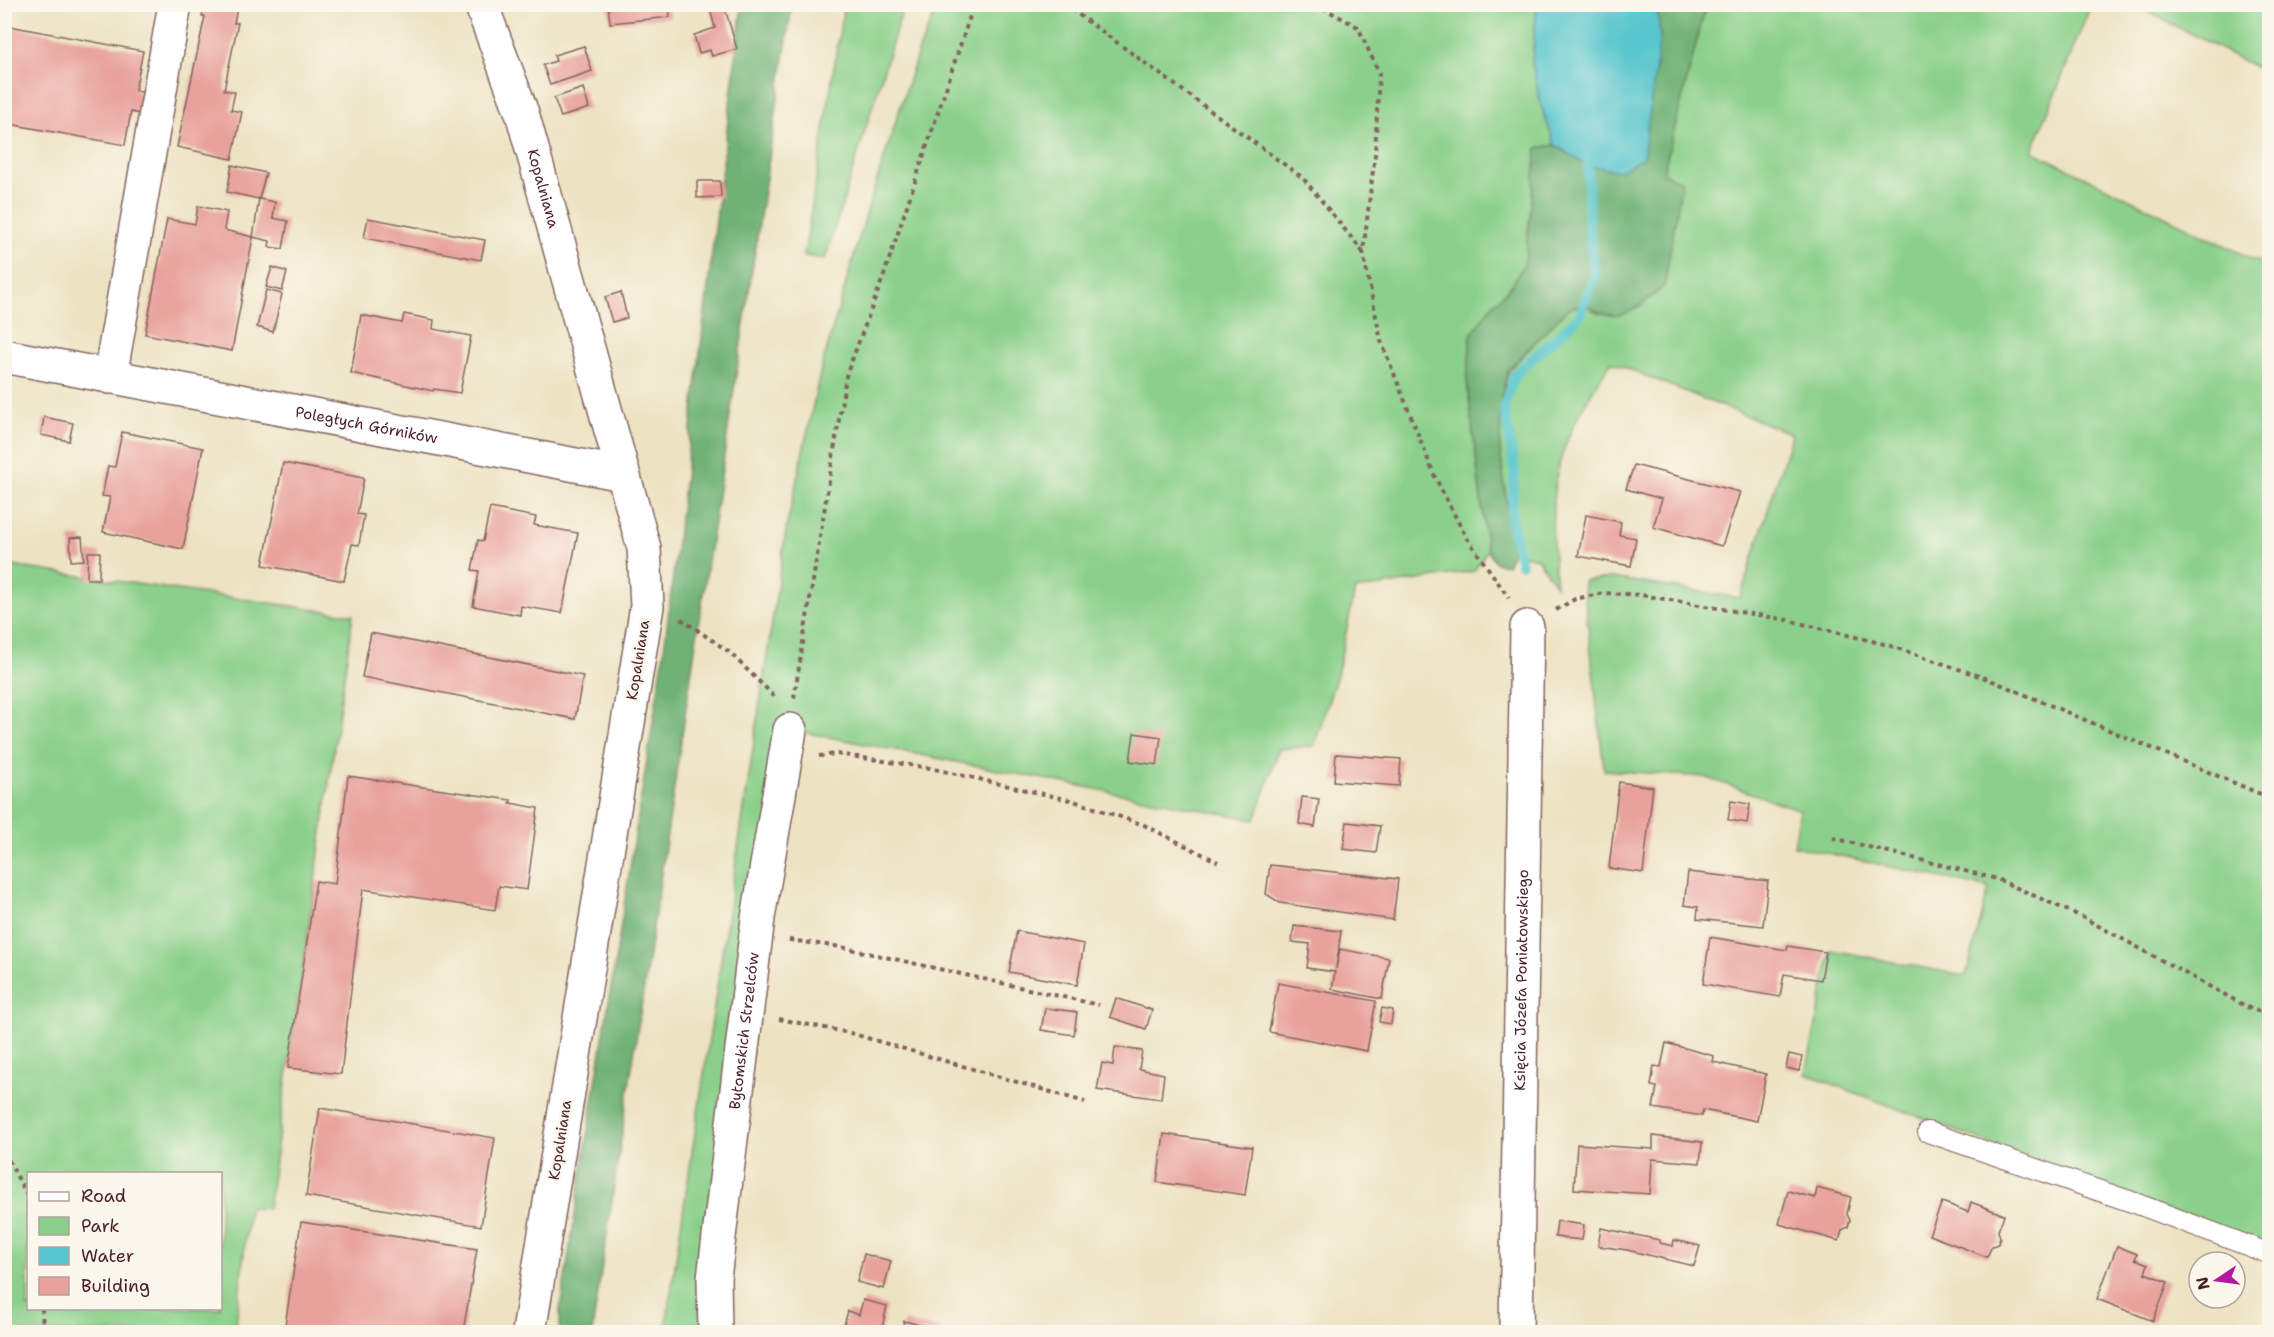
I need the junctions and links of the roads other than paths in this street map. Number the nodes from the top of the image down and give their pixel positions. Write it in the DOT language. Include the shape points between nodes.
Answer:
graph roads {
  1 [pos="175,4"];
  2 [pos="481,4"];
  3 [pos="4,356"];
  4 [pos="110,377"];
  5 [pos="623,474"];
  6 [pos="1527,627"];
  7 [pos="790,733"];
  8 [pos="1928,1132"];
  9 [pos="2270,1254"];
  10 [pos="529,1332"];
  11 [pos="715,1332"];
  12 [pos="1516,1332"];
  1 -- 4 [label="street"];
  2 -- 5 [label="street, Kopalniana" via="522,113"];
  3 -- 4 [label="street, Poległych Górników"];
  4 -- 5 [label="street, Poległych Górników"];
  5 -- 10 [label="street, Kopalniana" via="644,548 646,606"];
  6 -- 12 [label="street, Księcia Józefa Poniatowskiego"];
  7 -- 11 [label="street, Bytomskich Strzelców" via="746,1016 714,1278"];
  8 -- 9 [label="lane"];
}
